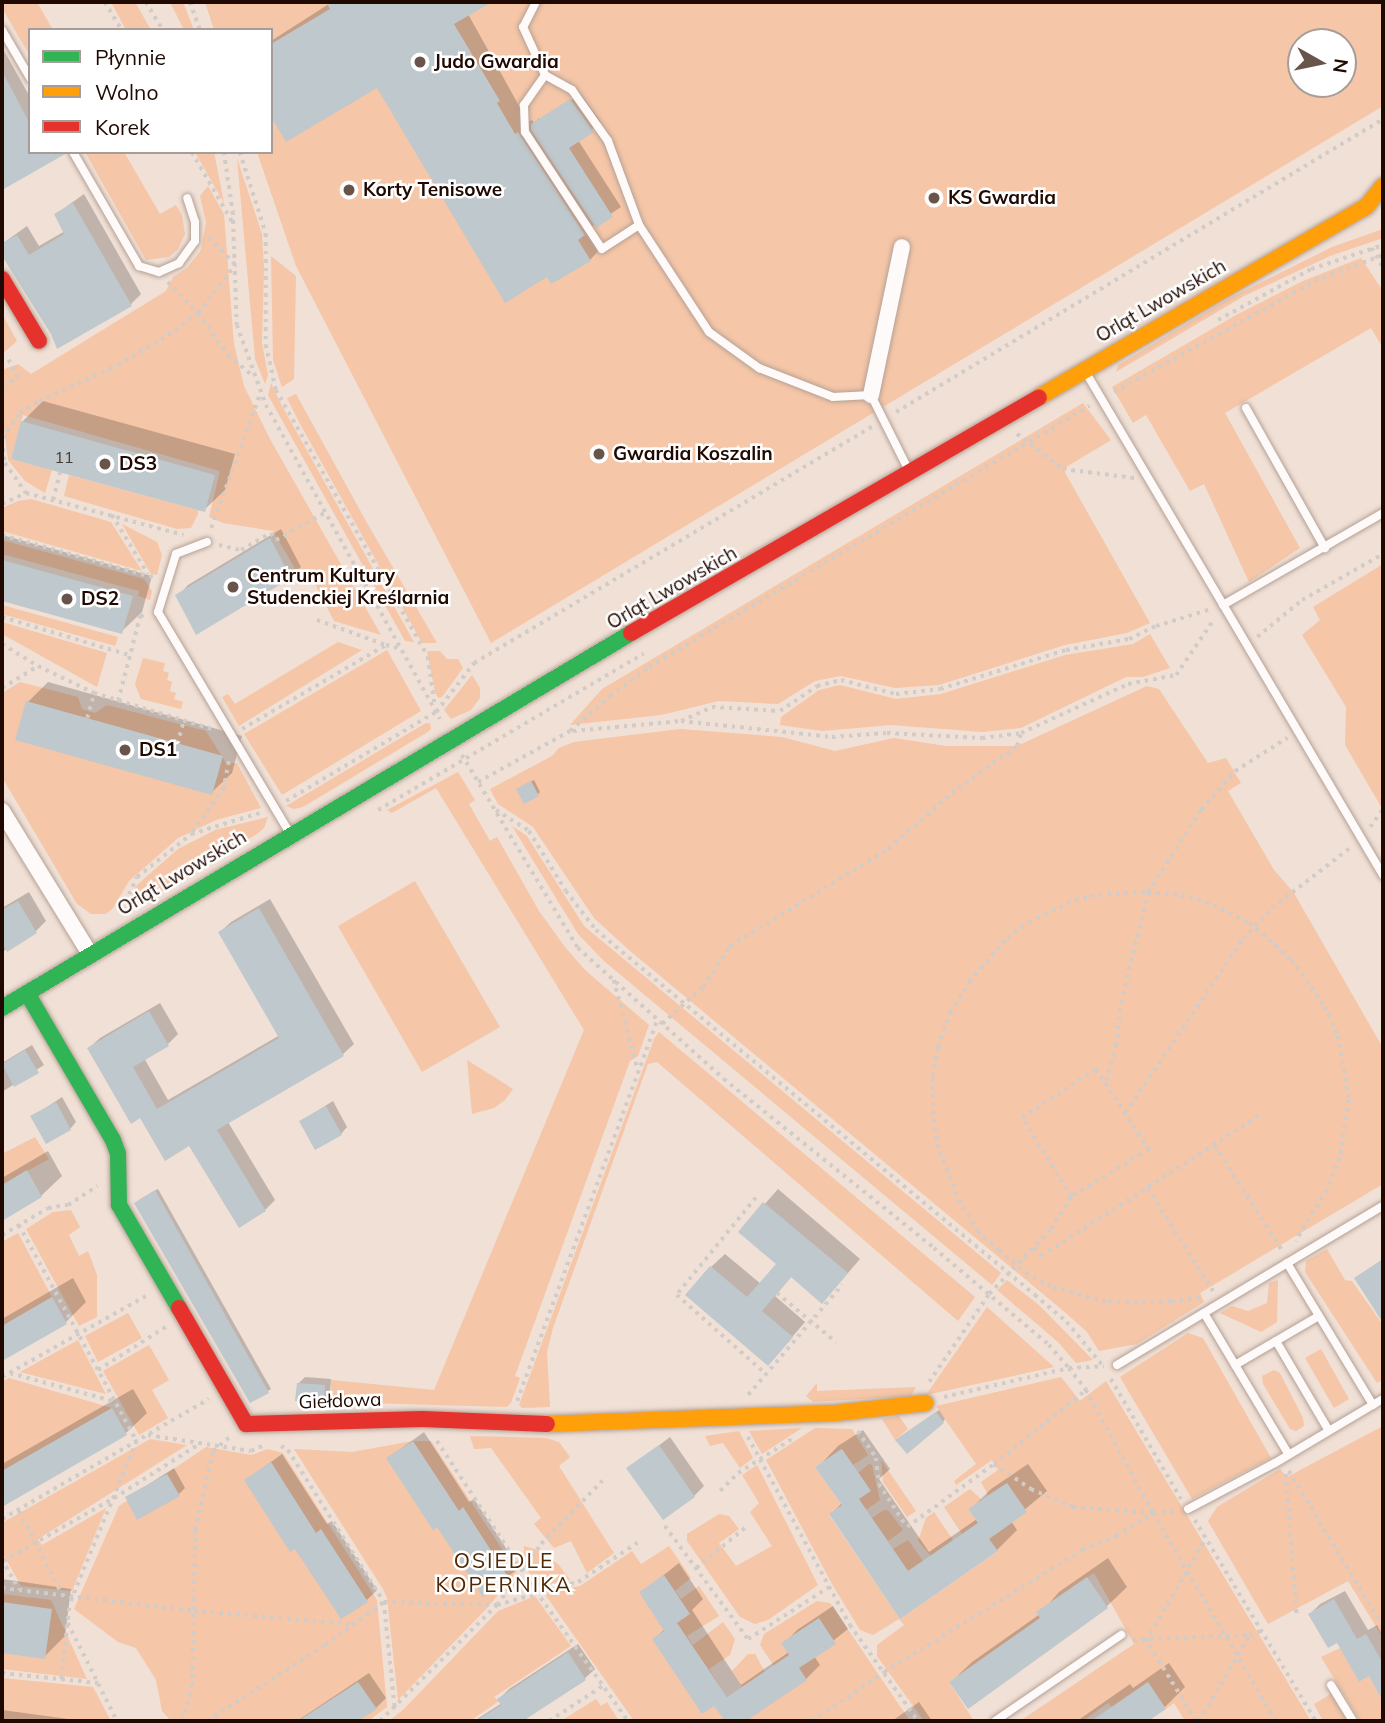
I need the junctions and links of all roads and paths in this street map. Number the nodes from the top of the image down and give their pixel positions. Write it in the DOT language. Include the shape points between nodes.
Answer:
graph roads {
  1 [pos="106,2"];
  2 [pos="146,2"];
  3 [pos="190,2"];
  4 [pos="536,2"];
  5 [pos="121,28"];
  6 [pos="162,28"];
  7 [pos="199,28"];
  8 [pos="2,30"];
  9 [pos="28,75"];
  10 [pos="545,75"];
  11 [pos="1383,119"];
  12 [pos="74,154"];
  13 [pos="193,154"];
  14 [pos="224,154"];
  15 [pos="241,154"];
  16 [pos="1383,186"];
  17 [pos="187,198"];
  18 [pos="1366,207"];
  19 [pos="1383,208"];
  20 [pos="195,222"];
  21 [pos="233,224"];
  22 [pos="639,225"];
  23 [pos="902,247"];
  24 [pos="1372,248"];
  25 [pos="1383,255"];
  26 [pos="1377,257"];
  27 [pos="235,265"];
  28 [pos="1383,268"];
  29 [pos="159,272"];
  30 [pos="2,279"];
  31 [pos="198,313"];
  32 [pos="39,341"];
  33 [pos="8,359"];
  34 [pos="1084,370"];
  35 [pos="256,378"];
  36 [pos="2,385"];
  37 [pos="261,392"];
  38 [pos="871,395"];
  39 [pos="1102,399"];
  40 [pos="1246,408"];
  41 [pos="883,420"];
  42 [pos="1017,434"];
  43 [pos="2,439"];
  44 [pos="1028,442"];
  45 [pos="60,472"];
  46 [pos="910,473"];
  47 [pos="1150,480"];
  48 [pos="26,493"];
  49 [pos="53,500"];
  50 [pos="2,504"];
  51 [pos="326,512"];
  52 [pos="1383,513"];
  53 [pos="112,515"];
  54 [pos="2,535"];
  55 [pos="207,542"];
  56 [pos="1325,548"];
  57 [pos="1383,554"];
  58 [pos="149,576"];
  59 [pos="168,582"];
  60 [pos="1223,605"];
  61 [pos="159,612"];
  62 [pos="2,617"];
  63 [pos="317,620"];
  64 [pos="386,645"];
  65 [pos="1247,646"];
  66 [pos="129,655"];
  67 [pos="38,666"];
  68 [pos="2,688"];
  69 [pos="94,693"];
  70 [pos="118,701"];
  71 [pos="436,712"];
  72 [pos="87,718"];
  73 [pos="184,720"];
  74 [pos="681,721"];
  75 [pos="570,731"];
  76 [pos="1298,731"];
  77 [pos="1021,733"];
  78 [pos="234,734"];
  79 [pos="177,744"];
  80 [pos="464,759"];
  81 [pos="478,782"];
  82 [pos="494,808"];
  83 [pos="1383,808"];
  84 [pos="2,811"];
  85 [pos="290,833"];
  86 [pos="191,834"];
  87 [pos="1362,838"];
  88 [pos="1383,874"];
  89 [pos="1148,892"];
  90 [pos="1255,926"];
  91 [pos="90,954"];
  92 [pos="613,979"];
  93 [pos="27,993"];
  94 [pos="686,1004"];
  95 [pos="2,1008"];
  96 [pos="660,1022"];
  97 [pos="638,1073"];
  98 [pos="1105,1083"];
  99 [pos="1125,1113"];
  100 [pos="1261,1114"];
  101 [pos="1215,1146"];
  102 [pos="119,1171"];
  103 [pos="1148,1188"];
  104 [pos="1071,1197"];
  105 [pos="756,1198"];
  106 [pos="1383,1206"];
  107 [pos="19,1225"];
  108 [pos="2,1235"];
  109 [pos="1293,1246"];
  110 [pos="1034,1248"];
  111 [pos="1283,1251"];
  112 [pos="1287,1263"];
  113 [pos="1016,1265"];
  114 [pos="1008,1272"];
  115 [pos="165,1285"];
  116 [pos="842,1285"];
  117 [pos="1214,1292"];
  118 [pos="777,1293"];
  119 [pos="989,1294"];
  120 [pos="1207,1296"];
  121 [pos="1204,1313"];
  122 [pos="183,1315"];
  123 [pos="1319,1316"];
  124 [pos="811,1321"];
  125 [pos="79,1334"];
  126 [pos="1276,1341"];
  127 [pos="836,1342"];
  128 [pos="1235,1365"];
  129 [pos="1102,1366"];
  130 [pos="1117,1366"];
  131 [pos="1069,1368"];
  132 [pos="98,1370"];
  133 [pos="10,1373"];
  134 [pos="766,1374"];
  135 [pos="2,1377"];
  136 [pos="225,1389"];
  137 [pos="1086,1391"];
  138 [pos="1383,1399"];
  139 [pos="116,1402"];
  140 [pos="919,1404"];
  141 [pos="1373,1405"];
  142 [pos="735,1417"];
  143 [pos="422,1419"];
  144 [pos="509,1422"];
  145 [pos="246,1424"];
  146 [pos="854,1425"];
  147 [pos="806,1430"];
  148 [pos="1329,1431"];
  149 [pos="137,1441"];
  150 [pos="275,1442"];
  151 [pos="201,1443"];
  152 [pos="1286,1457"];
  153 [pos="759,1459"];
  154 [pos="994,1464"];
  155 [pos="602,1481"];
  156 [pos="720,1491"];
  157 [pos="114,1498"];
  158 [pos="1188,1509"];
  159 [pos="19,1510"];
  160 [pos="1153,1513"];
  161 [pos="2,1519"];
  162 [pos="664,1526"];
  163 [pos="746,1527"];
  164 [pos="1206,1538"];
  165 [pos="637,1543"];
  166 [pos="36,1544"];
  167 [pos="2,1560"];
  168 [pos="696,1569"];
  169 [pos="1187,1571"];
  170 [pos="523,1572"];
  171 [pos="829,1587"];
  172 [pos="2,1588"];
  173 [pos="19,1590"];
  174 [pos="536,1591"];
  175 [pos="63,1596"];
  176 [pos="71,1597"];
  177 [pos="384,1602"];
  178 [pos="497,1605"];
  179 [pos="194,1611"];
  180 [pos="1297,1618"];
  181 [pos="68,1623"];
  182 [pos="354,1624"];
  183 [pos="1383,1627"];
  184 [pos="1261,1631"];
  185 [pos="1249,1635"];
  186 [pos="1119,1636"];
  187 [pos="1225,1636"];
  188 [pos="1146,1641"];
  189 [pos="1238,1657"];
  190 [pos="884,1672"];
  191 [pos="2,1673"];
  192 [pos="61,1679"];
  193 [pos="98,1683"];
  194 [pos="604,1685"];
  195 [pos="1331,1685"];
  196 [pos="395,1709"];
  197 [pos="117,1721"];
  198 [pos="182,1721"];
  199 [pos="207,1721"];
  200 [pos="380,1721"];
  201 [pos="549,1721"];
  202 [pos="628,1721"];
  203 [pos="811,1721"];
  204 [pos="918,1721"];
  205 [pos="995,1721"];
  206 [pos="1197,1721"];
  207 [pos="1276,1721"];
  208 [pos="1316,1721"];
  209 [pos="1353,1721"];
  1 -- 5 [label="path"];
  2 -- 6 [label="path"];
  3 -- 7 [label="path"];
  4 -- 10 [label="lane" via="523,27"];
  8 -- 9 [label="lane"];
  10 -- 22 [label="lane" via="572,90 608,141"];
  10 -- 22 [label="lane" via="524,105 525,132 602,249"];
  11 -- 41 [label="path"];
  12 -- 29 [label="lane" via="139,267"];
  13 -- 21 [label="path"];
  14 -- 21 [label="path"];
  15 -- 71 [label="path" via="266,234 266,345 276,390 428,657"];
  16 -- 18 [label="main road, Orląt Lwowskich"];
  17 -- 20 [label="lane"];
  18 -- 19 [label="main road"];
  18 -- 34 [label="main road, Orląt Lwowskich"];
  20 -- 27 [label="path"];
  20 -- 29 [label="lane" via="194,241 179,263"];
  21 -- 27 [label="path"];
  22 -- 38 [label="lane" via="709,332 760,368 833,397"];
  23 -- 38 [label="street"];
  24 -- 26 [label="path"];
  25 -- 26 [label="path"];
  26 -- 28 [label="path"];
  26 -- 39 [label="path" via="1315,281"];
  27 -- 31 [label="path"];
  27 -- 35 [label="path" via="237,325"];
  29 -- 31 [label="path"];
  30 -- 32 [label="main road"];
  31 -- 35 [label="path" via="229,355"];
  31 -- 43 [label="path" via="130,358 29,407"];
  33 -- 36 [label="path" via="18,379"];
  34 -- 39 [label="lane"];
  34 -- 46 [label="main road, Orląt Lwowskich"];
  35 -- 37 [label="path"];
  37 -- 51 [label="path"];
  37 -- 55 [label="path"];
  38 -- 41 [label="lane"];
  39 -- 44 [label="path"];
  39 -- 47 [label="lane"];
  40 -- 56 [label="lane"];
  41 -- 46 [label="lane"];
  41 -- 71 [label="path" via="474,663"];
  42 -- 44 [label="path"];
  43 -- 48 [label="path" via="5,463"];
  44 -- 47 [label="path" via="1063,469"];
  44 -- 75 [label="path" via="649,667"];
  45 -- 49 [label="path"];
  46 -- 85 [label="main road, Orląt Lwowskich"];
  47 -- 60 [label="lane"];
  48 -- 49 [label="path"];
  48 -- 50 [label="path"];
  49 -- 53 [label="path"];
  51 -- 55 [label="path" via="276,540 271,533 241,550"];
  51 -- 71 [label="path"];
  52 -- 56 [label="lane"];
  53 -- 55 [label="path"];
  53 -- 58 [label="path"];
  54 -- 58 [label="path"];
  55 -- 59 [label="lane" via="176,554"];
  56 -- 60 [label="lane"];
  57 -- 65 [label="path" via="1302,600"];
  58 -- 59 [label="path"];
  59 -- 61 [label="lane"];
  60 -- 65 [label="lane"];
  60 -- 74 [label="path" via="1129,639 1066,649 940,690 896,694 841,680 817,686 780,712 712,708"];
  60 -- 77 [label="path" via="1176,675 1128,684"];
  61 -- 66 [label="path" via="140,616"];
  61 -- 78 [label="lane"];
  62 -- 66 [label="path"];
  63 -- 64 [label="path"];
  65 -- 76 [label="lane"];
  66 -- 70 [label="path"];
  67 -- 68 [label="path"];
  69 -- 72 [label="path"];
  73 -- 79 [label="path"];
  74 -- 75 [label="path"];
  74 -- 77 [label="path" via="832,737 887,733 982,738"];
  75 -- 81 [label="path"];
  76 -- 87 [label="lane"];
  76 -- 89 [label="path" via="1235,771 1201,810"];
  77 -- 94 [label="path" via="1017,746 958,788 888,849 730,946"];
  78 -- 85 [label="lane"];
  78 -- 86 [label="path" via="223,790"];
  80 -- 81 [label="path"];
  81 -- 82 [label="path"];
  82 -- 92 [label="path" via="578,948"];
  82 -- 94 [label="path" via="529,831 596,930"];
  83 -- 87 [label="path"];
  84 -- 91 [label="street"];
  85 -- 91 [label="main road, Orląt Lwowskich"];
  87 -- 88 [label="lane"];
  87 -- 90 [label="path"];
  89 -- 90 [label="path" via="1206,902"];
  89 -- 98 [label="path"];
  89 -- 113 [label="path" via="1075,900 1029,922 1000,945 950,1013 932,1076 937,1148 978,1231"];
  90 -- 99 [label="path"];
  90 -- 109 [label="path" via="1311,984 1338,1036 1346,1070 1347,1127 1340,1158 1327,1190"];
  91 -- 93 [label="main road, Orląt Lwowskich"];
  92 -- 96 [label="path"];
  92 -- 97 [label="path"];
  93 -- 95 [label="main road, Orląt Lwowskich"];
  93 -- 102 [label="main road" via="99,1112 118,1154"];
  94 -- 96 [label="path"];
  94 -- 114 [label="path"];
  96 -- 97 [label="path"];
  96 -- 119 [label="path"];
  97 -- 144 [label="path"];
  98 -- 99 [label="path"];
  98 -- 104 [label="path" via="1097,1069 1022,1118"];
  99 -- 104 [label="path" via="1149,1150"];
  100 -- 101 [label="path"];
  101 -- 103 [label="path"];
  101 -- 111 [label="path"];
  102 -- 107 [label="path" via="68,1205 48,1208"];
  102 -- 115 [label="main road" via="119,1205"];
  103 -- 110 [label="path" via="1041,1256"];
  103 -- 117 [label="path"];
  104 -- 110 [label="path"];
  105 -- 134 [label="path" via="677,1295"];
  106 -- 112 [label="lane"];
  107 -- 108 [label="path"];
  107 -- 125 [label="path"];
  110 -- 113 [label="path"];
  112 -- 121 [label="lane"];
  112 -- 123 [label="lane"];
  113 -- 114 [label="path"];
  113 -- 120 [label="path" via="1051,1287 1106,1302 1171,1302"];
  114 -- 119 [label="path"];
  114 -- 129 [label="path" via="1067,1322"];
  115 -- 122 [label="main road"];
  115 -- 125 [label="path"];
  116 -- 124 [label="path"];
  118 -- 124 [label="path"];
  119 -- 131 [label="path"];
  119 -- 140 [label="path"];
  121 -- 128 [label="lane"];
  121 -- 130 [label="lane"];
  122 -- 132 [label="path"];
  122 -- 136 [label="main road"];
  123 -- 126 [label="lane"];
  123 -- 141 [label="lane"];
  124 -- 127 [label="path"];
  124 -- 134 [label="path"];
  125 -- 132 [label="path"];
  125 -- 133 [label="path"];
  126 -- 128 [label="lane"];
  126 -- 148 [label="lane"];
  128 -- 152 [label="lane"];
  129 -- 130 [label="path"];
  129 -- 131 [label="path"];
  129 -- 158 [label="path"];
  131 -- 137 [label="path"];
  131 -- 140 [label="path"];
  132 -- 139 [label="path"];
  133 -- 135 [label="path"];
  133 -- 139 [label="path"];
  134 -- 142 [label="path"];
  136 -- 145 [label="main road"];
  136 -- 149 [label="path"];
  137 -- 154 [label="path"];
  137 -- 160 [label="path"];
  138 -- 141 [label="lane"];
  139 -- 149 [label="path"];
  140 -- 142 [label="main road, Giełdowa"];
  141 -- 148 [label="lane"];
  142 -- 144 [label="main road, Giełdowa" via="570,1425"];
  142 -- 153 [label="path"];
  143 -- 144 [label="main road, Giełdowa"];
  143 -- 145 [label="main road, Giełdowa"];
  143 -- 170 [label="path"];
  145 -- 179 [label="path" via="213,1451 195,1530"];
  146 -- 154 [label="path" via="876,1458 879,1484 907,1527"];
  147 -- 153 [label="path"];
  148 -- 152 [label="lane"];
  149 -- 157 [label="path"];
  149 -- 159 [label="path"];
  150 -- 177 [label="path" via="288,1450"];
  151 -- 157 [label="path"];
  152 -- 158 [label="lane"];
  152 -- 180 [label="path"];
  152 -- 183 [label="path" via="1301,1495"];
  153 -- 156 [label="path"];
  153 -- 171 [label="path"];
  154 -- 160 [label="path" via="1031,1489 1073,1507"];
  155 -- 170 [label="path" via="541,1544"];
  157 -- 166 [label="path"];
  157 -- 176 [label="path"];
  158 -- 160 [label="path"];
  158 -- 164 [label="path"];
  159 -- 161 [label="path"];
  159 -- 166 [label="path"];
  160 -- 169 [label="path"];
  160 -- 190 [label="path" via="1082,1550"];
  162 -- 168 [label="path"];
  163 -- 168 [label="path"];
  164 -- 169 [label="path"];
  164 -- 184 [label="path"];
  165 -- 174 [label="path" via="578,1582"];
  166 -- 167 [label="path"];
  166 -- 175 [label="path"];
  167 -- 173 [label="path"];
  168 -- 171 [label="path" via="748,1639"];
  169 -- 187 [label="path"];
  169 -- 188 [label="path"];
  170 -- 174 [label="path"];
  170 -- 178 [label="path"];
  171 -- 190 [label="path"];
  172 -- 173 [label="path"];
  173 -- 175 [label="path"];
  174 -- 178 [label="path"];
  174 -- 194 [label="path"];
  175 -- 176 [label="path"];
  176 -- 179 [label="path"];
  176 -- 181 [label="path"];
  177 -- 178 [label="path"];
  177 -- 182 [label="path"];
  177 -- 196 [label="path"];
  178 -- 196 [label="path"];
  179 -- 182 [label="path"];
  179 -- 198 [label="path" via="192,1686"];
  181 -- 192 [label="path"];
  181 -- 193 [label="path"];
  182 -- 199 [label="path"];
  184 -- 185 [label="path"];
  184 -- 208 [label="path"];
  185 -- 187 [label="path"];
  185 -- 189 [label="path"];
  186 -- 188 [label="path"];
  186 -- 205 [label="lane"];
  187 -- 188 [label="path"];
  187 -- 189 [label="path"];
  188 -- 206 [label="path"];
  189 -- 206 [label="path"];
  189 -- 207 [label="path"];
  190 -- 203 [label="path"];
  190 -- 204 [label="path"];
  191 -- 192 [label="path"];
  192 -- 193 [label="path"];
  193 -- 197 [label="path"];
  194 -- 201 [label="path"];
  194 -- 202 [label="path"];
  195 -- 209 [label="lane"];
  196 -- 200 [label="path"];
}
